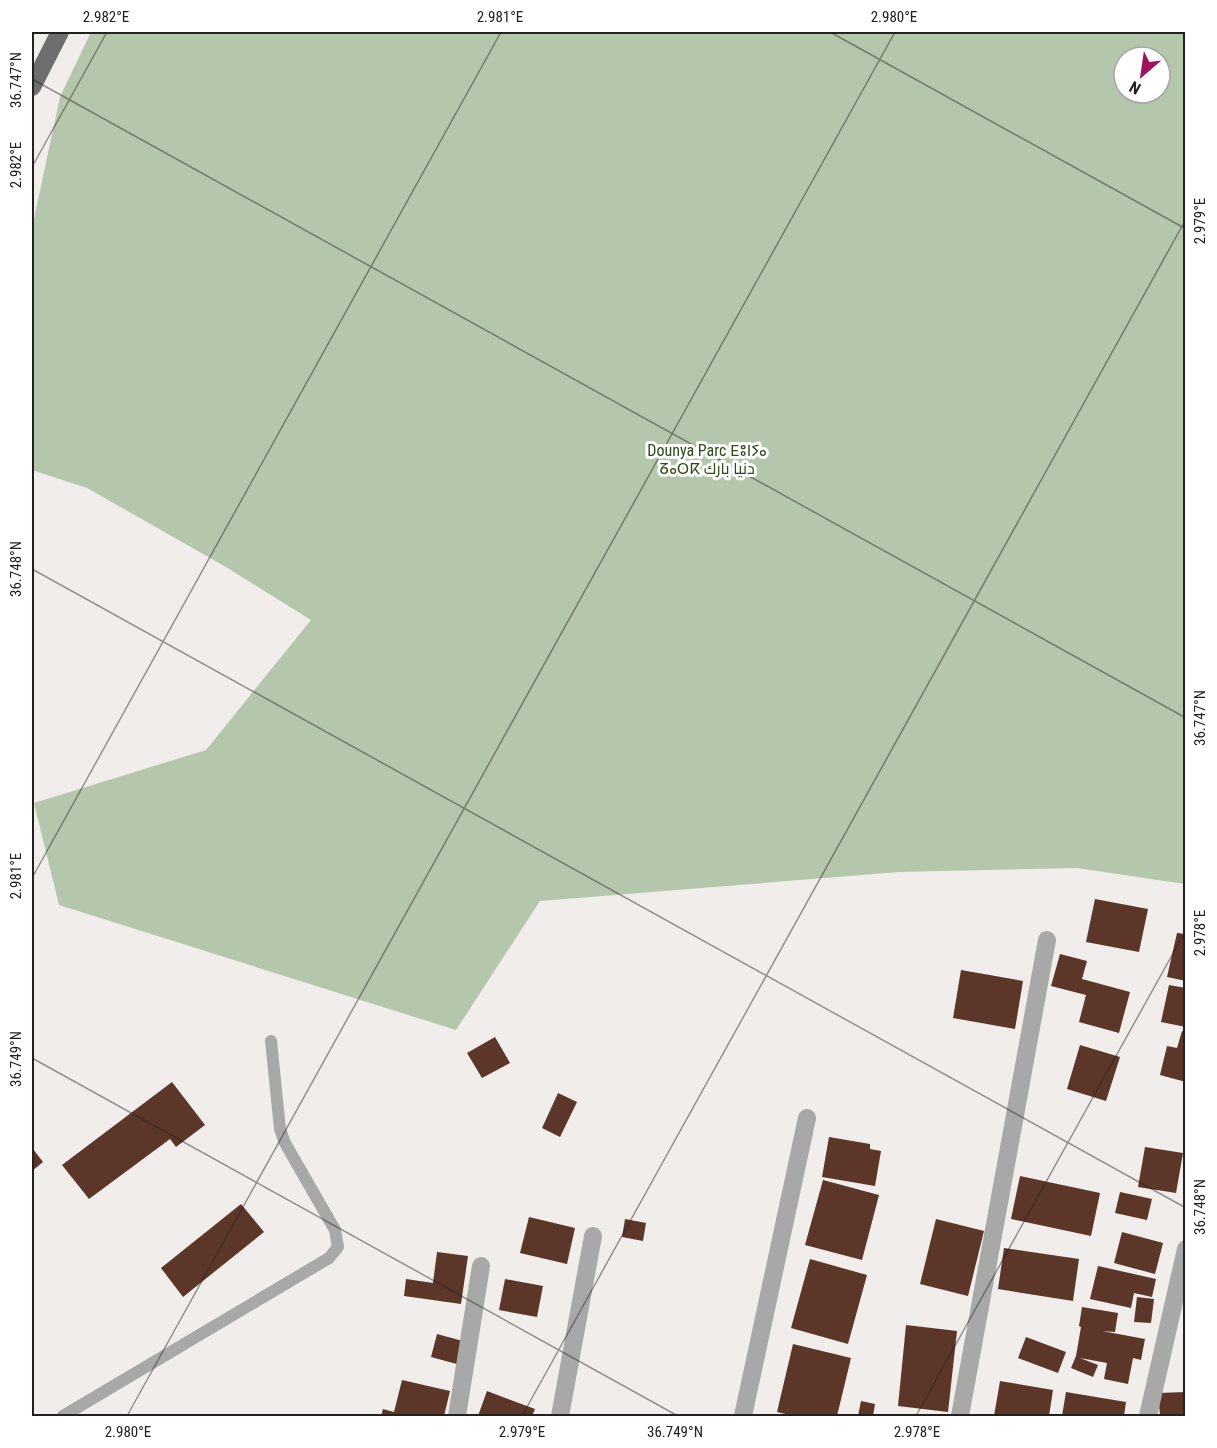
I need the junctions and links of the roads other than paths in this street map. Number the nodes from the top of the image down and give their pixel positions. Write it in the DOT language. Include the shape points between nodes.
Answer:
graph roads {
  1 [pos="60,32"];
  2 [pos="32,87"];
  3 [pos="1047,940"];
  4 [pos="271,1041"];
  5 [pos="807,1118"];
  6 [pos="593,1236"];
  7 [pos="1185,1249"];
  8 [pos="481,1266"];
  9 [pos="1177,1325"];
  10 [pos="63,1416"];
  11 [pos="457,1416"];
  12 [pos="560,1416"];
  13 [pos="743,1416"];
  14 [pos="960,1416"];
  15 [pos="1148,1416"];
  1 -- 2 [label="main road"];
  3 -- 14 [label="street"];
  4 -- 10 [label="lane" via="280,1129 335,1230 338,1246 329,1258"];
  5 -- 13 [label="street"];
  6 -- 12 [label="street"];
  7 -- 9 [label="street"];
  8 -- 11 [label="street"];
  9 -- 15 [label="street"];
}
